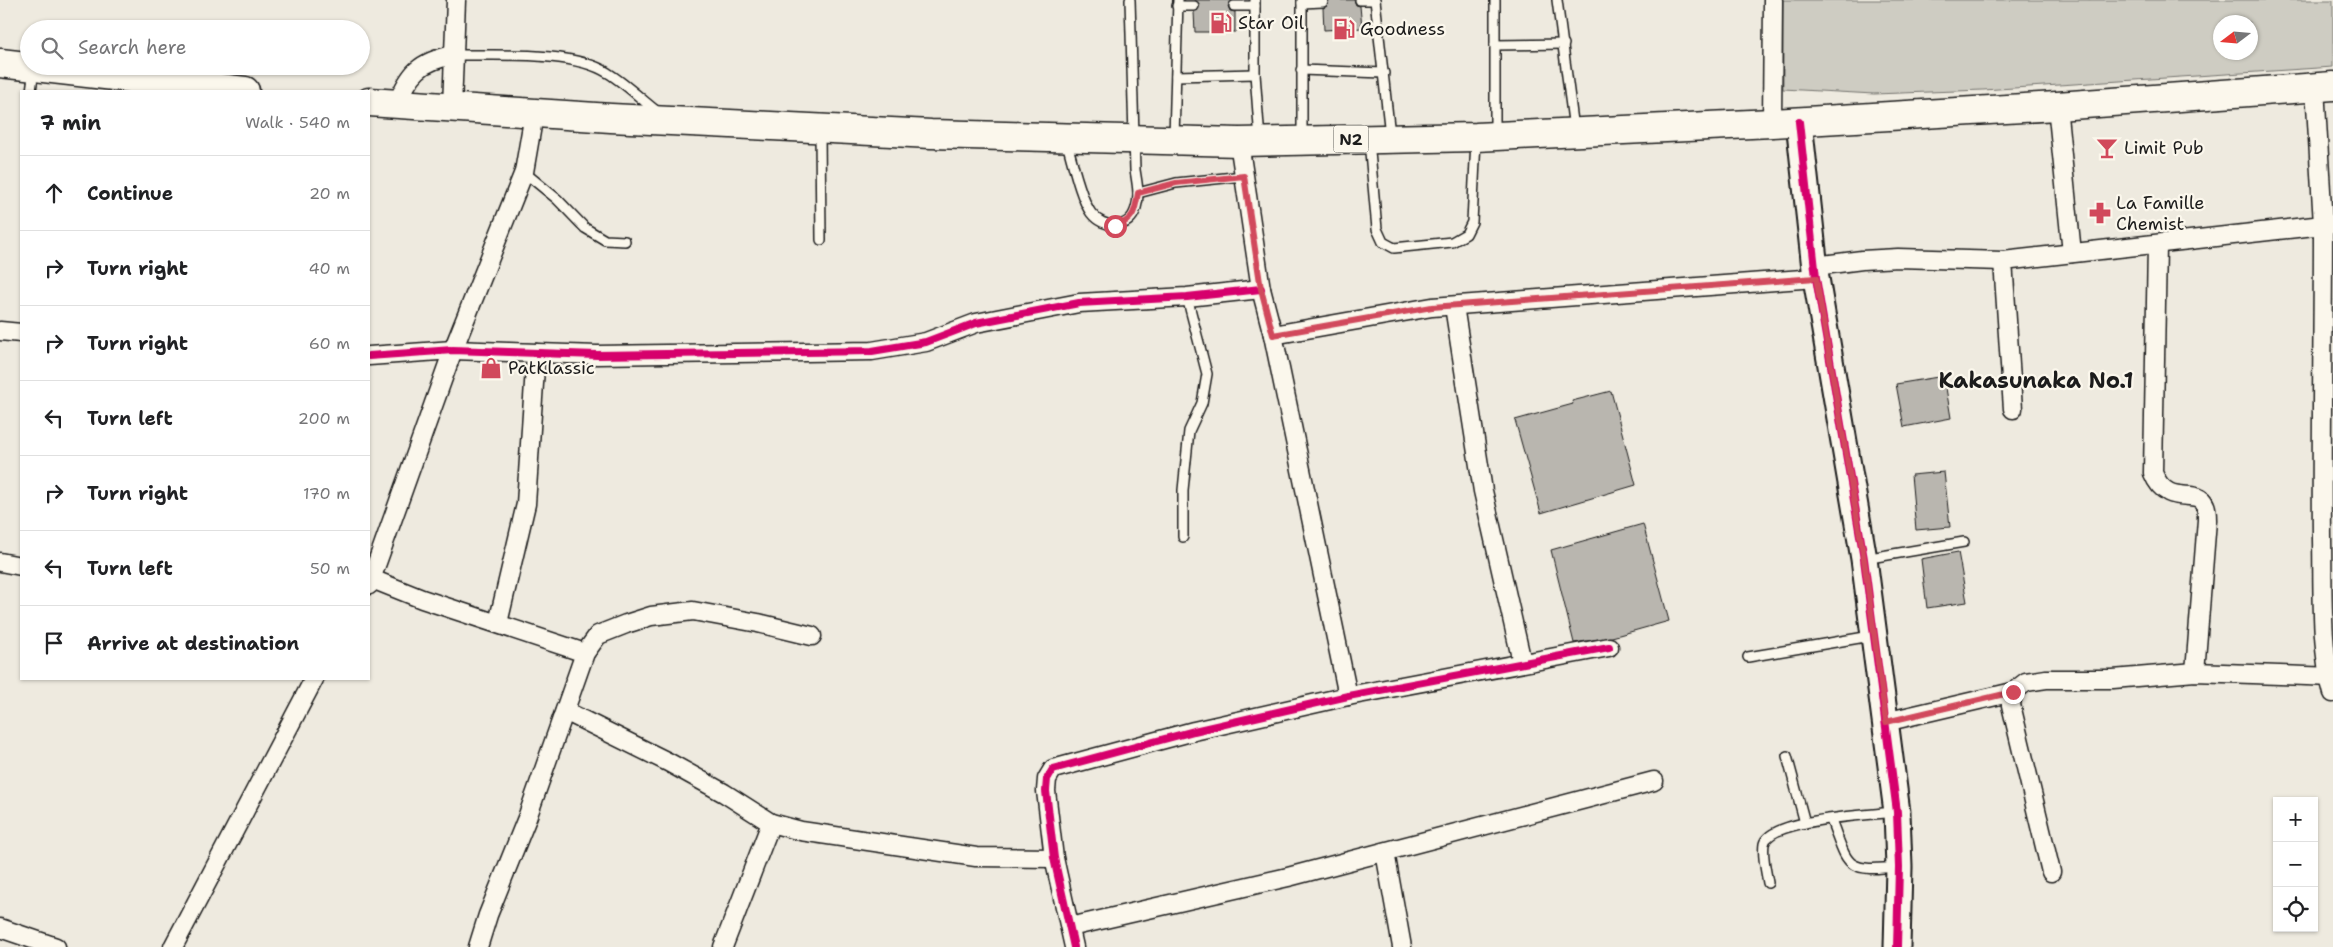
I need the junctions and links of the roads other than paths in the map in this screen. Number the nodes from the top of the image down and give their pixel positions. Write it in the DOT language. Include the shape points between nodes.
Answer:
graph roads {
  1 [pos="456,0"];
  2 [pos="1130,0"];
  3 [pos="1360,0"];
  4 [pos="1375,0"];
  5 [pos="1495,0"];
  6 [pos="1557,0"];
  7 [pos="1773,0"];
  8 [pos="1302,2"];
  9 [pos="1323,2"];
  10 [pos="1178,3"];
  11 [pos="1255,3"];
  12 [pos="1194,6"];
  13 [pos="1234,6"];
  14 [pos="1564,44"];
  15 [pos="1495,45"];
  16 [pos="454,56"];
  17 [pos="0,63"];
  18 [pos="1301,70"];
  19 [pos="20,73"];
  20 [pos="1384,73"];
  21 [pos="1255,74"];
  22 [pos="1176,76"];
  23 [pos="32,79"];
  24 [pos="2324,86"];
  25 [pos="233,90"];
  26 [pos="370,102"];
  27 [pos="398,105"];
  28 [pos="2057,106"];
  29 [pos="452,108"];
  30 [pos="534,114"];
  31 [pos="668,121"];
  32 [pos="1799,122"];
  33 [pos="1772,123"];
  34 [pos="820,129"];
  35 [pos="1575,132"];
  36 [pos="1065,137"];
  37 [pos="1486,137"];
  38 [pos="1379,138"];
  39 [pos="1134,139"];
  40 [pos="1174,140"];
  41 [pos="1302,140"];
  42 [pos="1250,141"];
  43 [pos="524,172"];
  44 [pos="1244,176"];
  45 [pos="1138,193"];
  46 [pos="2328,224"];
  47 [pos="821,240"];
  48 [pos="625,241"];
  49 [pos="2157,245"];
  50 [pos="2072,254"];
  51 [pos="2003,261"];
  52 [pos="1816,272"];
  53 [pos="1261,289"];
  54 [pos="1187,296"];
  55 [pos="1454,306"];
  56 [pos="0,331"];
  57 [pos="20,333"];
  58 [pos="1273,335"];
  59 [pos="453,350"];
  60 [pos="536,353"];
  61 [pos="370,356"];
  62 [pos="2013,409"];
  63 [pos="1183,537"];
  64 [pos="1964,542"];
  65 [pos="1864,559"];
  66 [pos="0,562"];
  67 [pos="20,566"];
  68 [pos="371,582"];
  69 [pos="498,624"];
  70 [pos="812,636"];
  71 [pos="1874,636"];
  72 [pos="1609,647"];
  73 [pos="585,653"];
  74 [pos="1748,657"];
  75 [pos="1522,662"];
  76 [pos="2195,672"];
  77 [pos="313,680"];
  78 [pos="2331,683"];
  79 [pos="2013,692"];
  80 [pos="1348,696"];
  81 [pos="565,711"];
  82 [pos="1886,722"];
  83 [pos="1787,756"];
  84 [pos="1654,781"];
  85 [pos="1897,812"];
  86 [pos="1831,820"];
  87 [pos="1805,823"];
  88 [pos="771,824"];
  89 [pos="1385,852"];
  90 [pos="1054,858"];
  91 [pos="1899,867"];
  92 [pos="2051,872"];
  93 [pos="1768,883"];
  94 [pos="1070,927"];
  95 [pos="0,928"];
  96 [pos="56,947"];
  97 [pos="173,947"];
  98 [pos="478,947"];
  99 [pos="723,947"];
  100 [pos="1074,947"];
  101 [pos="1402,947"];
  102 [pos="1897,947"];
  1 -- 16 [label="street"];
  2 -- 39 [label="lane"];
  3 -- 4 [label="lane"];
  4 -- 20 [label="lane"];
  5 -- 15 [label="lane"];
  6 -- 14 [label="lane"];
  7 -- 33 [label="street"];
  8 -- 9 [label="lane"];
  8 -- 18 [label="lane"];
  10 -- 12 [label="lane"];
  10 -- 22 [label="lane"];
  11 -- 13 [label="lane"];
  11 -- 21 [label="lane"];
  14 -- 15 [label="lane"];
  14 -- 35 [label="lane"];
  15 -- 37 [label="lane"];
  16 -- 27 [label="street" via="423,65 412,74"];
  16 -- 29 [label="street"];
  16 -- 31 [label="lane" via="550,57 589,64 608,72"];
  17 -- 19 [label="highway"];
  18 -- 20 [label="lane"];
  18 -- 41 [label="lane"];
  20 -- 38 [label="lane"];
  21 -- 22 [label="lane"];
  21 -- 42 [label="lane"];
  22 -- 40 [label="lane"];
  23 -- 25 [label="highway" via="104,79"];
  24 -- 28 [label="highway, N2"];
  24 -- 46 [label="street"];
  26 -- 27 [label="highway, N2"];
  27 -- 29 [label="highway, N2"];
  28 -- 32 [label="highway, N2"];
  28 -- 50 [label="street"];
  29 -- 30 [label="highway, N2"];
  30 -- 31 [label="highway, N2"];
  30 -- 43 [label="street"];
  31 -- 34 [label="highway, N2"];
  32 -- 33 [label="highway, N2"];
  32 -- 52 [label="street"];
  33 -- 35 [label="highway, N2"];
  34 -- 36 [label="highway, N2"];
  34 -- 47 [label="lane"];
  35 -- 37 [label="highway, N2"];
  36 -- 39 [label="highway, N2"];
  36 -- 45 [label="lane" via="1091,213 1104,223 1115,226 1127,222 1136,210"];
  37 -- 38 [label="highway, N2"];
  37 -- 38 [label="lane" via="1472,222 1466,234 1452,242 1394,248 1383,242 1377,229"];
  38 -- 41 [label="highway, N2"];
  39 -- 40 [label="highway, N2"];
  39 -- 45 [label="lane"];
  40 -- 42 [label="highway, N2"];
  41 -- 42 [label="highway, N2"];
  42 -- 44 [label="street"];
  43 -- 48 [label="lane" via="585,228 605,240"];
  43 -- 59 [label="street"];
  44 -- 45 [label="lane" via="1176,183"];
  44 -- 53 [label="street"];
  46 -- 49 [label="street"];
  46 -- 78 [label="street" via="2322,554"];
  49 -- 50 [label="street"];
  49 -- 76 [label="street" via="2153,473 2158,486 2172,495 2196,496 2205,504 2207,520"];
  50 -- 51 [label="street"];
  51 -- 52 [label="street" via="1862,260"];
  51 -- 62 [label="street"];
  52 -- 55 [label="street"];
  52 -- 65 [label="street"];
  53 -- 54 [label="street"];
  53 -- 58 [label="street"];
  54 -- 60 [label="street" via="1079,303 976,323 926,342 872,351"];
  54 -- 63 [label="lane" via="1206,374 1202,403 1189,431 1183,490"];
  55 -- 58 [label="street"];
  55 -- 75 [label="street" via="1483,491"];
  56 -- 57 [label="street"];
  58 -- 80 [label="street"];
  59 -- 60 [label="street"];
  59 -- 61 [label="street"];
  59 -- 68 [label="street"];
  60 -- 69 [label="street" via="526,504"];
  64 -- 65 [label="lane"];
  65 -- 71 [label="street"];
  66 -- 67 [label="street"];
  68 -- 69 [label="street"];
  69 -- 73 [label="street"];
  70 -- 73 [label="street" via="693,610 650,616 598,635"];
  71 -- 74 [label="lane"];
  71 -- 82 [label="street"];
  72 -- 75 [label="street"];
  73 -- 81 [label="street"];
  75 -- 80 [label="street"];
  76 -- 78 [label="street"];
  76 -- 79 [label="street" via="2113,679 2046,679 2026,682"];
  77 -- 97 [label="street"];
  79 -- 82 [label="street"];
  79 -- 92 [label="street" via="2011,705"];
  80 -- 90 [label="street" via="1194,731 1053,769 1047,779 1046,791"];
  81 -- 88 [label="street" via="668,762"];
  81 -- 98 [label="street"];
  82 -- 85 [label="street"];
  83 -- 87 [label="lane"];
  84 -- 89 [label="street"];
  85 -- 86 [label="lane"];
  85 -- 91 [label="street"];
  86 -- 87 [label="lane"];
  86 -- 91 [label="lane" via="1846,857 1854,867 1867,870"];
  87 -- 93 [label="lane" via="1782,828 1768,836 1764,844"];
  88 -- 90 [label="street" via="976,857"];
  88 -- 99 [label="street"];
  89 -- 94 [label="street"];
  89 -- 101 [label="street"];
  90 -- 94 [label="street"];
  91 -- 102 [label="street"];
  94 -- 100 [label="street"];
  95 -- 96 [label="street"];
}
